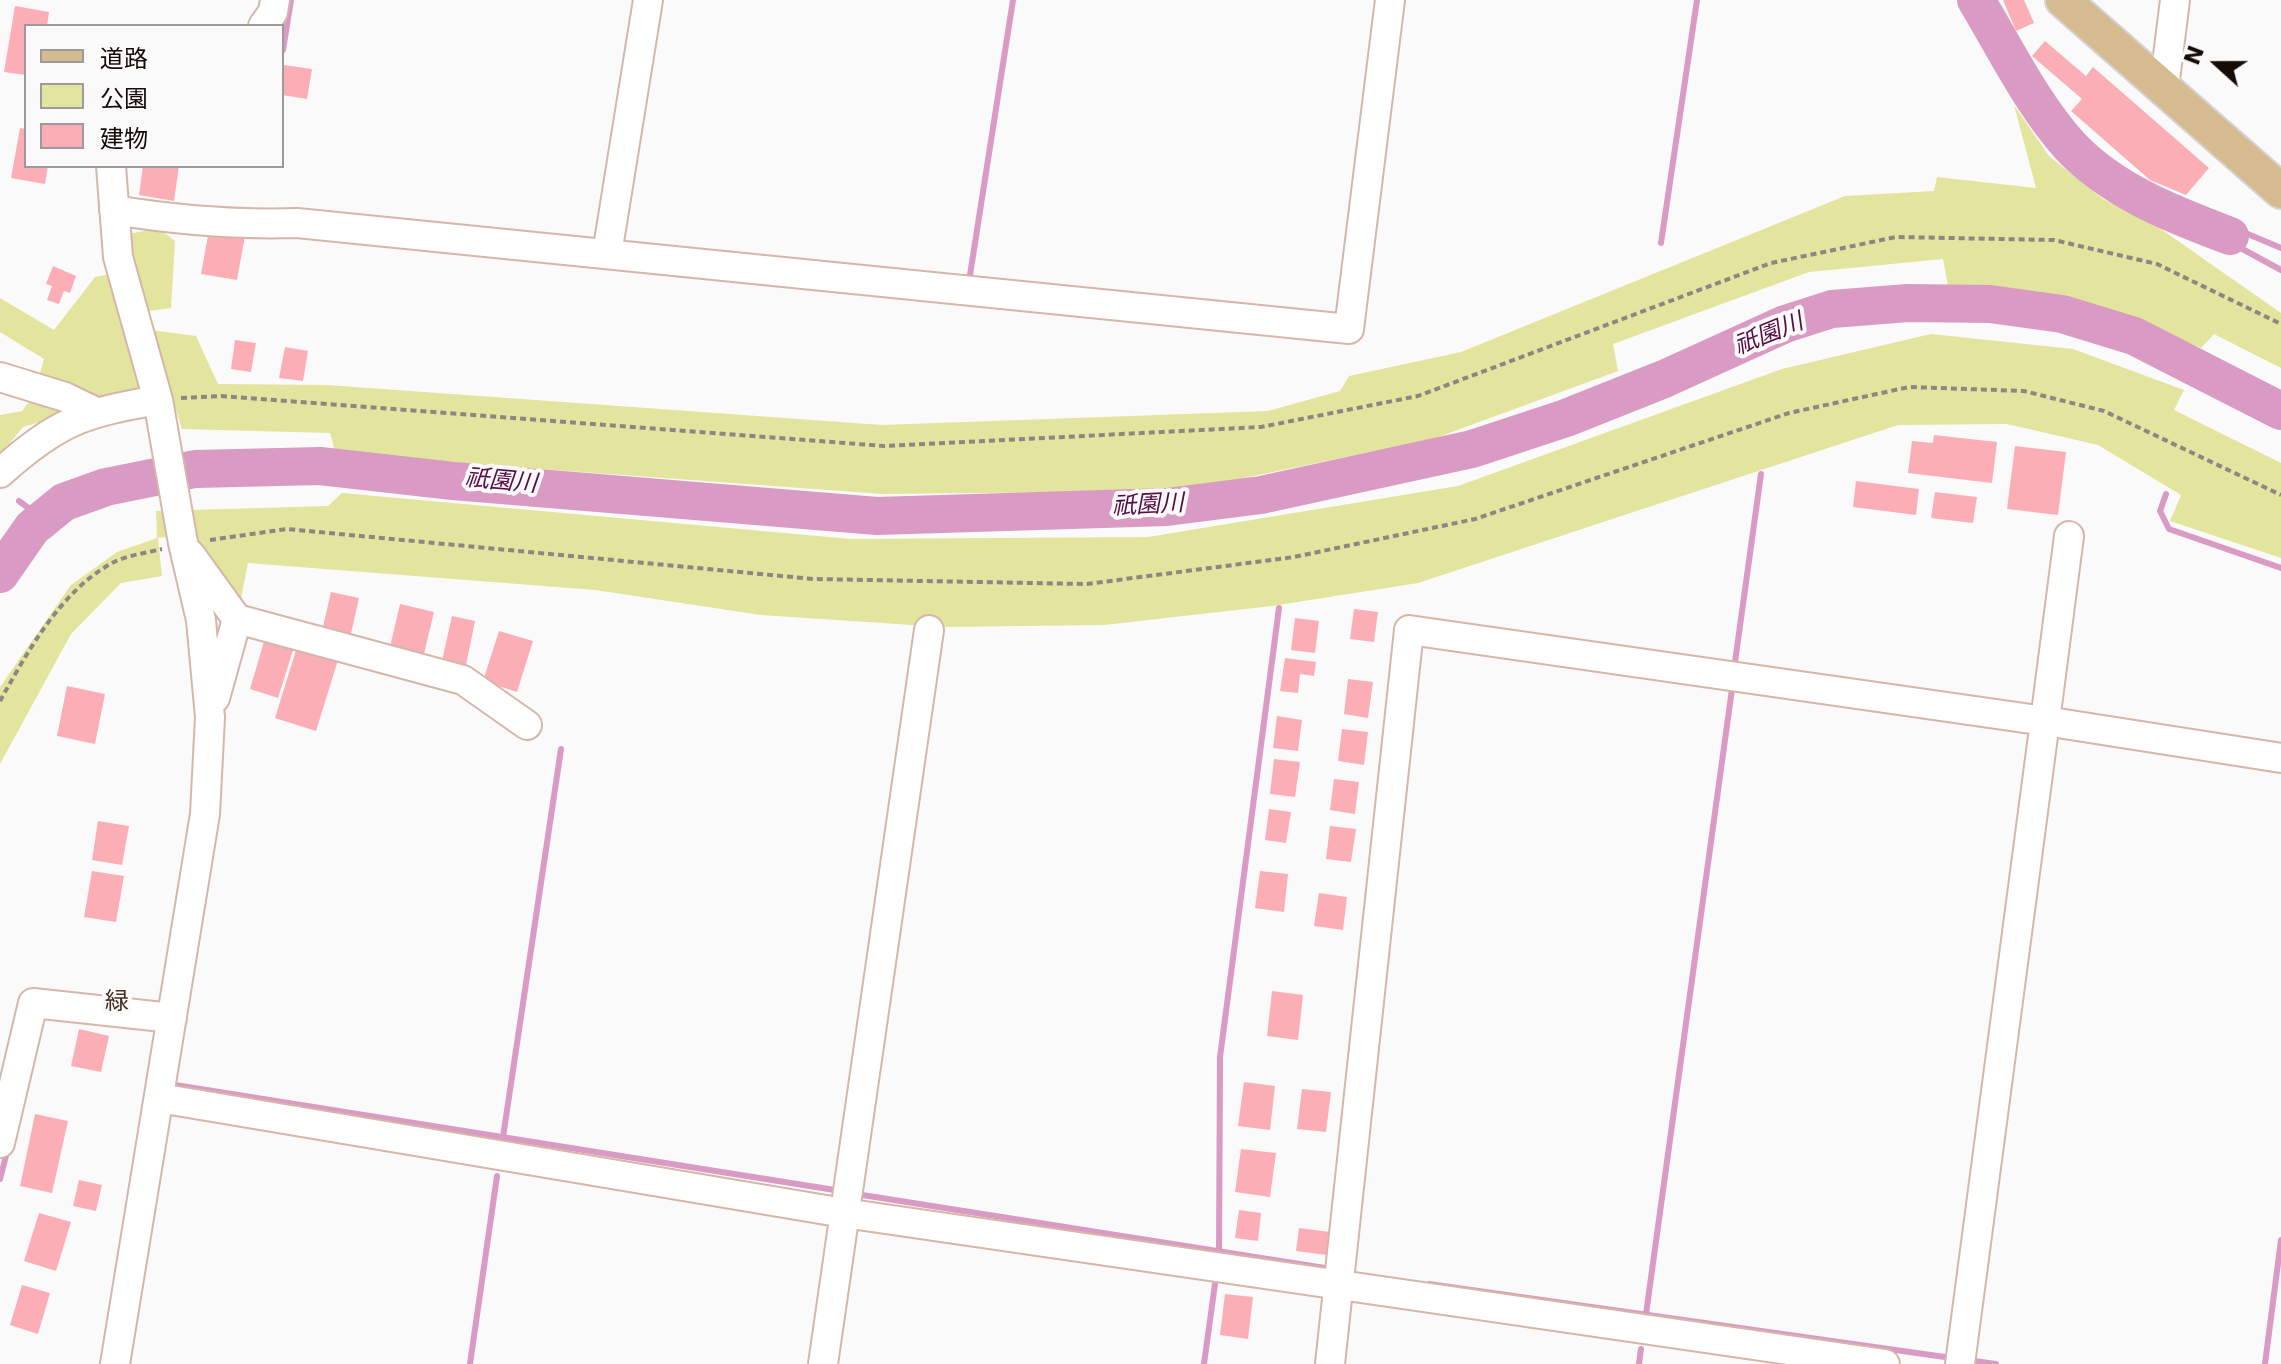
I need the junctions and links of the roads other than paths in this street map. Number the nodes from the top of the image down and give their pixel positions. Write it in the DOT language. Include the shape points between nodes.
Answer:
graph roads {
  1 [pos="275,0"];
  2 [pos="648,0"];
  3 [pos="1390,0"];
  4 [pos="2063,0"];
  5 [pos="2175,0"];
  6 [pos="264,24"];
  7 [pos="2164,88"];
  8 [pos="111,168"];
  9 [pos="2281,191"];
  10 [pos="114,210"];
  11 [pos="607,254"];
  12 [pos="0,377"];
  13 [pos="158,400"];
  14 [pos="94,411"];
  15 [pos="0,473"];
  16 [pos="2069,536"];
  17 [pos="183,543"];
  18 [pos="237,619"];
  19 [pos="929,630"];
  20 [pos="210,717"];
  21 [pos="2045,721"];
  22 [pos="527,725"];
  23 [pos="2281,758"];
  24 [pos="172,1018"];
  25 [pos="159,1098"];
  26 [pos="0,1143"];
  27 [pos="844,1213"];
  28 [pos="1340,1274"];
  29 [pos="1962,1356"];
  30 [pos="115,1364"];
  31 [pos="823,1364"];
  32 [pos="1330,1364"];
  33 [pos="1885,1364"];
  1 -- 6 [label="street"];
  2 -- 11 [label="street"];
  3 -- 11 [label="street" via="1349,329"];
  4 -- 7 [label="main road"];
  5 -- 7 [label="street"];
  7 -- 9 [label="main road"];
  8 -- 10 [label="street"];
  10 -- 11 [label="street" via="184,221 297,223"];
  10 -- 13 [label="street" via="118,257"];
  12 -- 14 [label="street"];
  13 -- 14 [label="street"];
  13 -- 17 [label="street"];
  14 -- 15 [label="street" via="40,437"];
  16 -- 21 [label="street"];
  17 -- 18 [label="street"];
  17 -- 20 [label="street" via="201,620"];
  18 -- 20 [label="street"];
  18 -- 22 [label="street" via="463,680"];
  19 -- 27 [label="street"];
  20 -- 24 [label="street" via="205,814"];
  21 -- 23 [label="street"];
  21 -- 28 [label="street" via="1409,630"];
  21 -- 29 [label="street"];
  24 -- 25 [label="street"];
  24 -- 26 [label="street" via="33,1003"];
  25 -- 27 [label="street"];
  25 -- 30 [label="street"];
  27 -- 28 [label="street"];
  27 -- 31 [label="street"];
  28 -- 32 [label="street"];
  28 -- 33 [label="street"];
}
